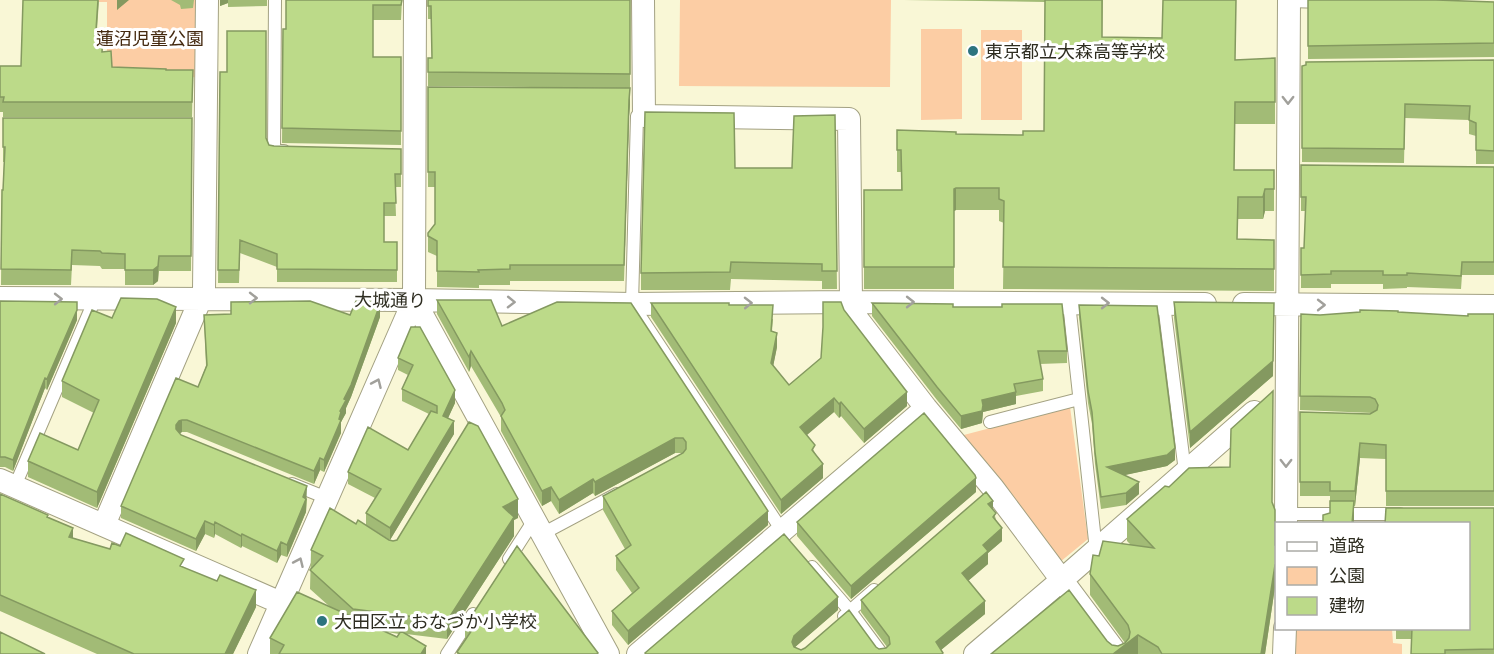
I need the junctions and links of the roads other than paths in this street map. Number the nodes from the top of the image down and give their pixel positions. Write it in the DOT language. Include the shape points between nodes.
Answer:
graph roads {
  1 [pos="207,0"];
  2 [pos="274,0"];
  3 [pos="415,0"];
  4 [pos="643,0"];
  5 [pos="1289,1"];
  6 [pos="1335,3"];
  7 [pos="640,102"];
  8 [pos="297,152"];
  9 [pos="0,298"];
  10 [pos="202,298"];
  11 [pos="95,299"];
  12 [pos="414,300"];
  13 [pos="851,302"];
  14 [pos="1069,303"];
  15 [pos="632,304"];
  16 [pos="1164,304"];
  17 [pos="1287,305"];
  18 [pos="1494,306"];
  19 [pos="1286,383"];
  20 [pos="1079,399"];
  21 [pos="926,408"];
  22 [pos="990,422"];
  23 [pos="1185,472"];
  24 [pos="283,480"];
  25 [pos="8,483"];
  26 [pos="626,489"];
  27 [pos="328,506"];
  28 [pos="1413,514"];
  29 [pos="1286,519"];
  30 [pos="104,525"];
  31 [pos="538,527"];
  32 [pos="786,536"];
  33 [pos="1096,550"];
  34 [pos="805,558"];
  35 [pos="503,568"];
  36 [pos="1063,579"];
  37 [pos="886,580"];
  38 [pos="281,603"];
  39 [pos="478,606"];
  40 [pos="850,611"];
  41 [pos="833,625"];
  42 [pos="1285,630"];
  43 [pos="259,654"];
  44 [pos="447,654"];
  45 [pos="608,654"];
  46 [pos="638,654"];
  47 [pos="882,654"];
  48 [pos="975,654"];
  49 [pos="1117,654"];
  50 [pos="1284,654"];
  1 -- 10 [label="street" via="200,125"];
  2 -- 8 [label="lane" via="274,151"];
  3 -- 12 [label="street" via="421,94 409,154"];
  4 -- 7 [label="street"];
  5 -- 6 [label="lane"];
  5 -- 17 [label="street, one-way" via="1294,68 1294,170"];
  7 -- 13 [label="street" via="849,119"];
  7 -- 15 [label="lane"];
  9 -- 11 [label="street, 大城通り, one-way"];
  10 -- 11 [label="street, 大城通り"];
  10 -- 12 [label="street, 大城通り, one-way"];
  10 -- 30 [label="street"];
  11 -- 25 [label="lane"];
  12 -- 15 [label="street, 大城通り, one-way"];
  27 -- 12 [label="street, one-way"];
  12 -- 31 [label="street" via="473,419"];
  13 -- 14 [label="street, 大城通り, one-way"];
  15 -- 13 [label="street, 大城通り, one-way"];
  13 -- 21 [label="street" via="855,316"];
  14 -- 16 [label="street, 大城通り, one-way"];
  14 -- 20 [label="lane"];
  15 -- 32 [label="lane"];
  16 -- 17 [label="street, 大城通り"];
  16 -- 23 [label="lane"];
  17 -- 18 [label="street, 大城通り, one-way"];
  17 -- 19 [label="street"];
  19 -- 23 [label="street"];
  19 -- 29 [label="street, one-way" via="1293,418"];
  20 -- 22 [label="lane"];
  20 -- 33 [label="lane"];
  21 -- 32 [label="street"];
  21 -- 36 [label="street" via="988,492"];
  23 -- 33 [label="street"];
  24 -- 27 [label="lane"];
  25 -- 30 [label="street"];
  26 -- 31 [label="lane"];
  38 -- 27 [label="street, one-way"];
  28 -- 29 [label="lane"];
  30 -- 38 [label="street"];
  31 -- 35 [label="lane"];
  31 -- 45 [label="street"];
  32 -- 46 [label="street"];
  33 -- 36 [label="street"];
  34 -- 40 [label="lane"];
  36 -- 48 [label="street"];
  36 -- 49 [label="street"];
  37 -- 40 [label="lane"];
  38 -- 43 [label="street"];
  39 -- 44 [label="lane"];
  40 -- 41 [label="lane"];
  40 -- 47 [label="lane"];
  42 -- 50 [label="street"];
}
